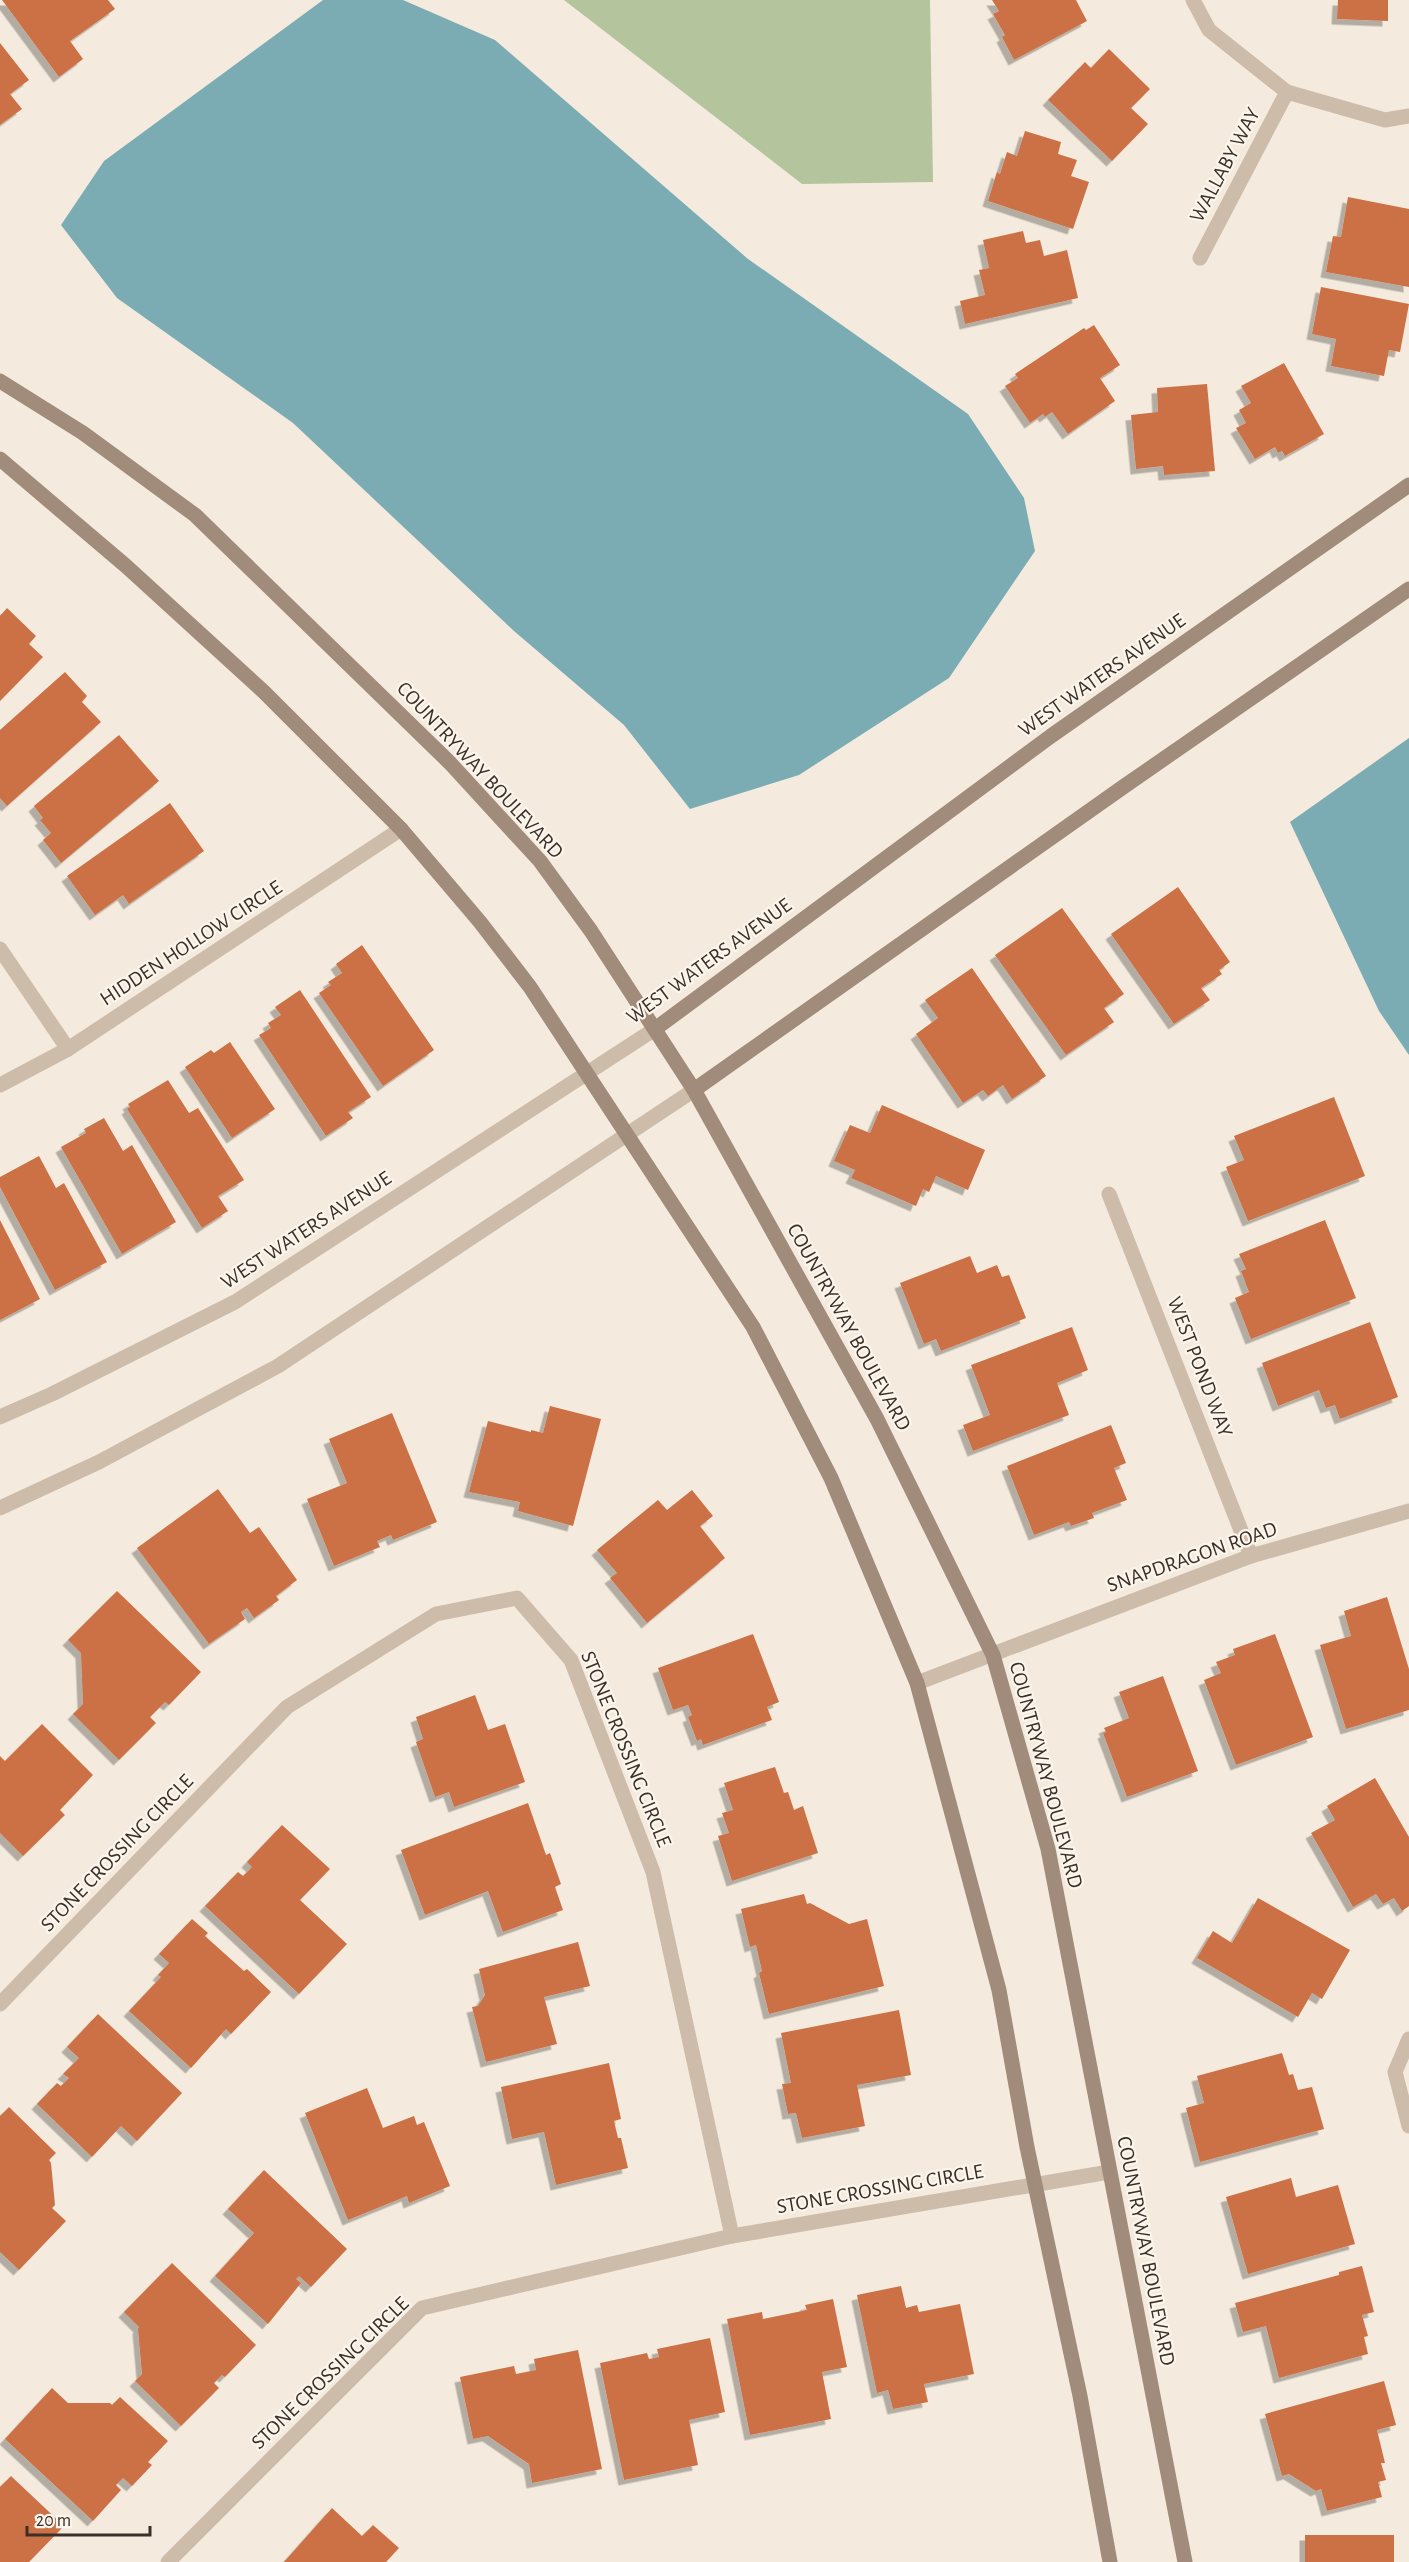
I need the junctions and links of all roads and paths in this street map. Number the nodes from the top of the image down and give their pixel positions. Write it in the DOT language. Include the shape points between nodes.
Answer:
graph roads {
  1 [pos="1193,0"];
  2 [pos="1287,92"];
  3 [pos="1409,116"];
  4 [pos="1200,258"];
  5 [pos="0,381"];
  6 [pos="0,459"];
  7 [pos="1409,485"];
  8 [pos="1409,589"];
  9 [pos="401,829"];
  10 [pos="0,949"];
  11 [pos="655,1029"];
  12 [pos="68,1049"];
  13 [pos="587,1073"];
  14 [pos="0,1085"];
  15 [pos="694,1090"];
  16 [pos="627,1135"];
  17 [pos="1109,1194"];
  18 [pos="0,1417"];
  19 [pos="0,1508"];
  20 [pos="1409,1511"];
  21 [pos="1251,1556"];
  22 [pos="993,1655"];
  23 [pos="917,1683"];
  24 [pos="0,2004"];
  25 [pos="1409,2038"];
  26 [pos="1409,2126"];
  27 [pos="1109,2172"];
  28 [pos="1035,2184"];
  29 [pos="732,2236"];
  30 [pos="168,2562"];
  31 [pos="1110,2562"];
  32 [pos="1185,2562"];
  1 -- 2 [label="street" via="1209,30"];
  2 -- 3 [label="street" via="1385,120"];
  2 -- 4 [label="street, WALLABY WAY"];
  5 -- 11 [label="street, COUNTRYWAY BOULEVARD" via="82,433 195,515 450,763 540,861"];
  6 -- 9 [label="street" via="264,692"];
  7 -- 11 [label="street, WEST WATERS AVENUE" via="1051,736"];
  8 -- 15 [label="street"];
  9 -- 12 [label="street, HIDDEN HOLLOW CIRCLE"];
  9 -- 13 [label="street" via="530,987"];
  10 -- 12 [label="street"];
  11 -- 13 [label="street, WEST WATERS AVENUE"];
  11 -- 15 [label="street, COUNTRYWAY BOULEVARD"];
  12 -- 14 [label="street, HIDDEN HOLLOW CIRCLE"];
  13 -- 16 [label="street"];
  13 -- 18 [label="street, WEST WATERS AVENUE" via="234,1302"];
  15 -- 16 [label="street"];
  15 -- 22 [label="street, COUNTRYWAY BOULEVARD" via="878,1419"];
  16 -- 19 [label="street" via="278,1366 99,1462"];
  16 -- 23 [label="street" via="753,1327 831,1478"];
  17 -- 21 [label="street, WEST POND WAY"];
  20 -- 21 [label="street, SNAPDRAGON ROAD"];
  21 -- 22 [label="street, SNAPDRAGON ROAD"];
  22 -- 23 [label="street, SNAPDRAGON ROAD"];
  22 -- 27 [label="street, COUNTRYWAY BOULEVARD" via="1048,1849"];
  23 -- 28 [label="street" via="999,1990"];
  24 -- 29 [label="street, STONE CROSSING CIRCLE" via="287,1707 436,1614 517,1598 570,1659 653,1872"];
  25 -- 26 [label="street" via="1395,2072"];
  27 -- 28 [label="street, STONE CROSSING CIRCLE"];
  27 -- 32 [label="street, COUNTRYWAY BOULEVARD"];
  28 -- 29 [label="street, STONE CROSSING CIRCLE"];
  28 -- 31 [label="street"];
  29 -- 30 [label="street, STONE CROSSING CIRCLE" via="422,2308"];
}
